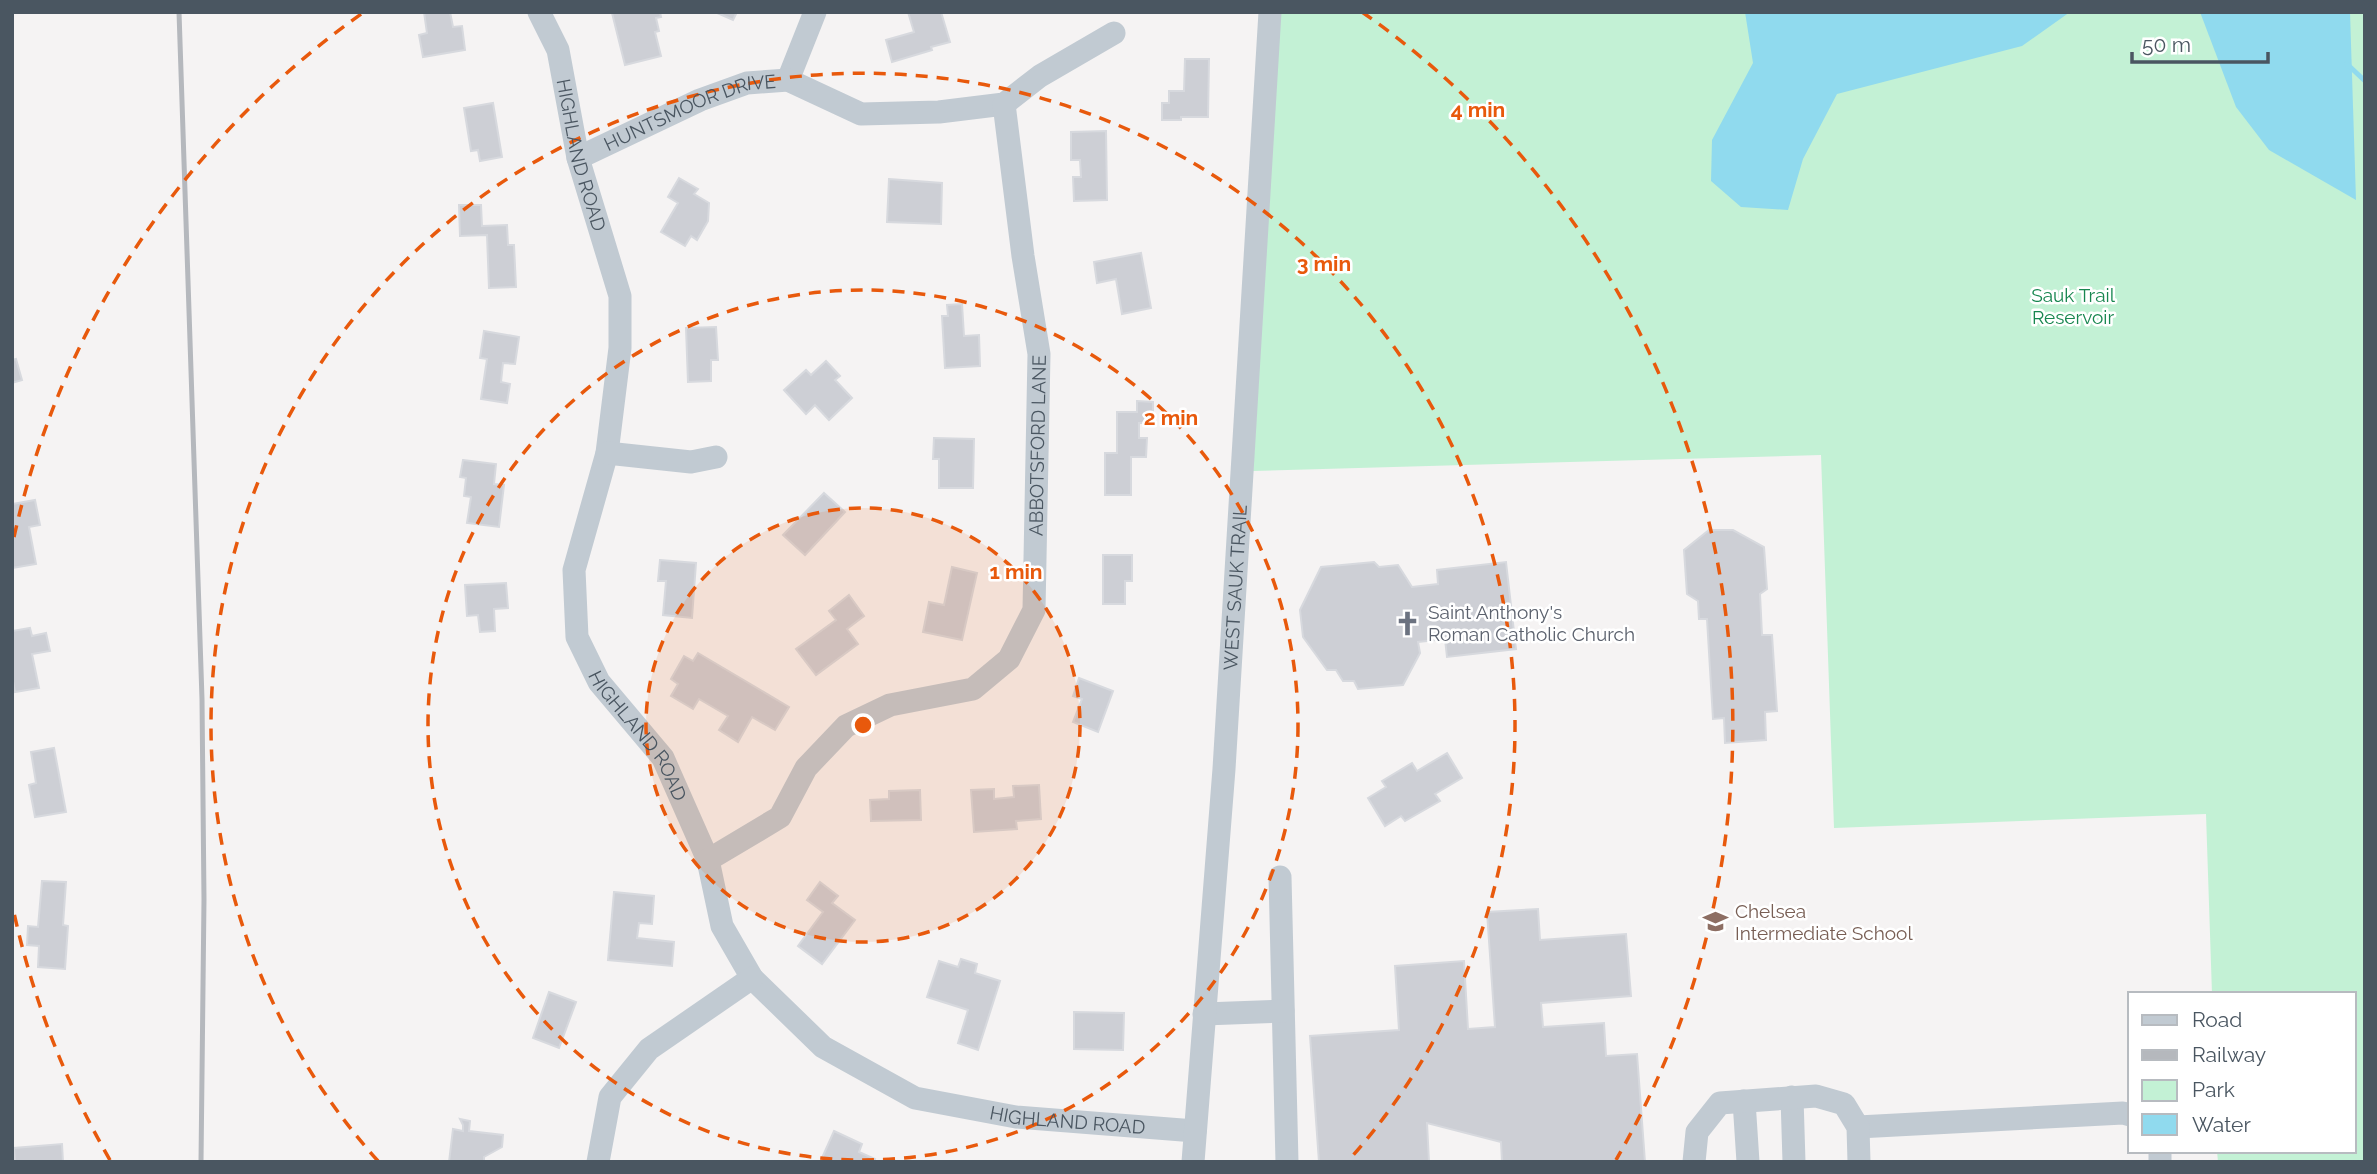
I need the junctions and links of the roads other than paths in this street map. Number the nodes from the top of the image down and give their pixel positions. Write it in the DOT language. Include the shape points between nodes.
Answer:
graph roads {
  1 [pos="539,12"];
  2 [pos="815,12"];
  3 [pos="1270,12"];
  4 [pos="1114,33"];
  5 [pos="788,80"];
  6 [pos="1004,104"];
  7 [pos="578,158"];
  8 [pos="607,453"];
  9 [pos="716,457"];
  10 [pos="708,860"];
  11 [pos="1280,877"];
  12 [pos="752,978"];
  13 [pos="1283,1011"];
  14 [pos="1204,1014"];
  15 [pos="1792,1097"];
  16 [pos="1744,1101"];
  17 [pos="2128,1114"];
  18 [pos="1858,1126"];
  19 [pos="1195,1131"];
  20 [pos="1193,1161"];
  21 [pos="598,1162"];
  22 [pos="1207,1162"];
  23 [pos="1287,1162"];
  24 [pos="1694,1162"];
  25 [pos="1748,1162"];
  26 [pos="1794,1162"];
  27 [pos="1859,1162"];
  1 -- 7 [label="street, HIGHLAND ROAD" via="558,50"];
  2 -- 5 [label="street"];
  3 -- 14 [label="street, WEST SAUK TRAIL" via="1226,734"];
  4 -- 6 [label="street" via="1040,76"];
  5 -- 6 [label="street, HUNTSMOOR DRIVE" via="861,114"];
  5 -- 7 [label="street, HUNTSMOOR DRIVE" via="747,83 712,96"];
  6 -- 10 [label="street, ABBOTSFORD LANE" via="1039,354 1034,610 1009,659 973,689 890,705 846,726 806,768 780,817"];
  7 -- 8 [label="street, HIGHLAND ROAD" via="620,296 621,348"];
  8 -- 9 [label="street" via="691,463"];
  8 -- 10 [label="street, HIGHLAND ROAD" via="574,570 577,638 599,682 663,758"];
  10 -- 12 [label="street, HIGHLAND ROAD" via="722,926"];
  11 -- 13 [label="street"];
  12 -- 19 [label="street, HIGHLAND ROAD" via="823,1048 915,1098 1016,1117"];
  12 -- 21 [label="street" via="649,1049 610,1097"];
  13 -- 14 [label="street"];
  13 -- 23 [label="street"];
  14 -- 19 [label="street, WEST SAUK TRAIL"];
  15 -- 16 [label="street"];
  15 -- 18 [label="street" via="1816,1096 1844,1104"];
  15 -- 26 [label="street"];
  16 -- 24 [label="street" via="1720,1103 1697,1132"];
  16 -- 25 [label="street"];
  17 -- 18 [label="street"];
  18 -- 27 [label="street"];
  19 -- 20 [label="street, WEST SAUK TRAIL"];
  20 -- 22 [label="street"];
}
